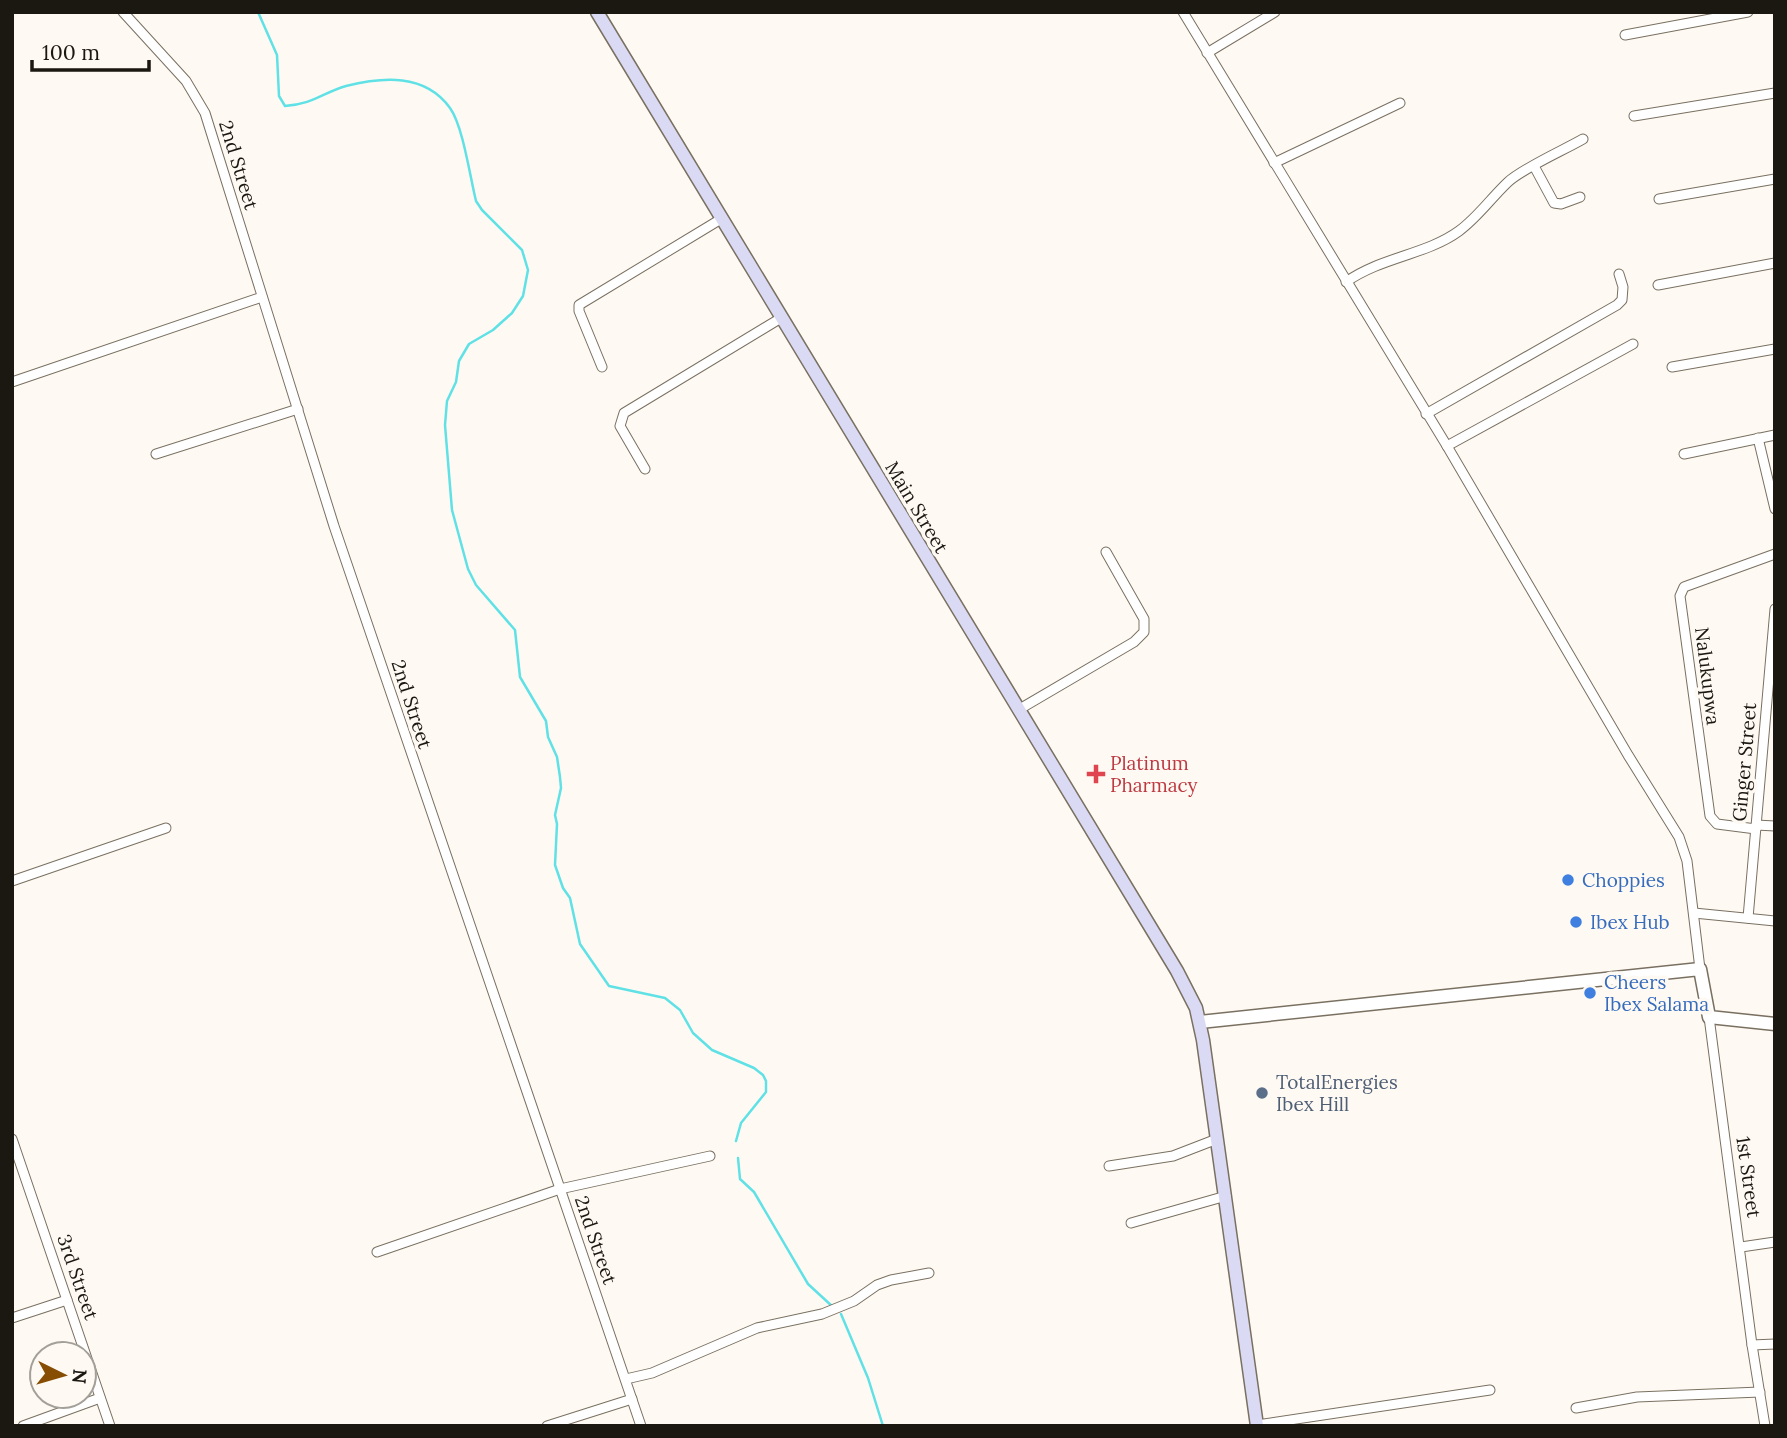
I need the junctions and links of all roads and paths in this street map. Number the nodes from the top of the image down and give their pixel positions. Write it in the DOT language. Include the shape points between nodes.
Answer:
graph roads {
  1 [pos="123,12"];
  2 [pos="597,12"];
  3 [pos="1183,12"];
  4 [pos="1275,12"];
  5 [pos="1748,12"];
  6 [pos="1625,36"];
  7 [pos="1207,53"];
  8 [pos="1775,93"];
  9 [pos="1400,103"];
  10 [pos="1634,116"];
  11 [pos="1583,139"];
  12 [pos="1274,163"];
  13 [pos="1534,166"];
  14 [pos="1775,179"];
  15 [pos="1580,197"];
  16 [pos="1659,199"];
  17 [pos="721,219"];
  18 [pos="1775,263"];
  19 [pos="1619,274"];
  20 [pos="1346,282"];
  21 [pos="1658,285"];
  22 [pos="262,297"];
  23 [pos="781,318"];
  24 [pos="1633,344"];
  25 [pos="1775,349"];
  26 [pos="602,367"];
  27 [pos="1672,367"];
  28 [pos="12,382"];
  29 [pos="298,409"];
  30 [pos="1426,414"];
  31 [pos="1775,435"];
  32 [pos="1758,438"];
  33 [pos="1447,446"];
  34 [pos="156,454"];
  35 [pos="1684,454"];
  36 [pos="645,469"];
  37 [pos="1775,509"];
  38 [pos="1106,552"];
  39 [pos="1775,554"];
  40 [pos="1775,609"];
  41 [pos="1018,710"];
  42 [pos="1770,742"];
  43 [pos="1756,827"];
  44 [pos="1775,827"];
  45 [pos="166,828"];
  46 [pos="12,881"];
  47 [pos="1694,914"];
  48 [pos="1748,918"];
  49 [pos="1775,921"];
  50 [pos="1700,969"];
  51 [pos="1709,1017"];
  52 [pos="1200,1022"];
  53 [pos="1775,1024"];
  54 [pos="12,1139"];
  55 [pos="1217,1139"];
  56 [pos="710,1156"];
  57 [pos="1109,1166"];
  58 [pos="560,1189"];
  59 [pos="1226,1196"];
  60 [pos="1130,1223"];
  61 [pos="1775,1242"];
  62 [pos="1741,1247"];
  63 [pos="377,1252"];
  64 [pos="929,1273"];
  65 [pos="67,1300"];
  66 [pos="12,1318"];
  67 [pos="1775,1344"];
  68 [pos="1752,1345"];
  69 [pos="626,1380"];
  70 [pos="1490,1390"];
  71 [pos="1760,1392"];
  72 [pos="100,1398"];
  73 [pos="632,1399"];
  74 [pos="1576,1408"];
  75 [pos="1257,1425"];
  76 [pos="23,1426"];
  77 [pos="110,1426"];
  78 [pos="547,1426"];
  79 [pos="641,1426"];
  80 [pos="1765,1426"];
  1 -- 22 [label="street, 2nd Street" via="186,81 201,106"];
  2 -- 17 [label="main road, Main Street"];
  3 -- 7 [label="street"];
  4 -- 7 [label="street"];
  5 -- 6 [label="street"];
  7 -- 12 [label="street"];
  8 -- 10 [label="street"];
  9 -- 12 [label="street"];
  11 -- 13 [label="street"];
  12 -- 20 [label="street"];
  13 -- 15 [label="street" via="1554,203"];
  13 -- 20 [label="street" via="1510,180 1459,232 1362,271"];
  14 -- 16 [label="street"];
  17 -- 23 [label="main road, Main Street"];
  17 -- 26 [label="street" via="579,305"];
  18 -- 21 [label="street"];
  19 -- 30 [label="street" via="1623,287 1617,304"];
  20 -- 30 [label="street"];
  22 -- 28 [label="street"];
  22 -- 29 [label="street, 2nd Street"];
  23 -- 36 [label="street" via="624,413 620,426"];
  23 -- 41 [label="main road, Main Street"];
  24 -- 33 [label="street"];
  25 -- 27 [label="street"];
  29 -- 34 [label="street"];
  29 -- 58 [label="street, 2nd Street" via="397,715"];
  30 -- 33 [label="street"];
  31 -- 32 [label="street"];
  32 -- 35 [label="street"];
  32 -- 37 [label="street"];
  33 -- 47 [label="street" via="1679,837"];
  38 -- 41 [label="street" via="1144,619 1144,632"];
  39 -- 43 [label="street, Nalukupwa" via="1684,587 1680,596 1710,816 1717,824"];
  40 -- 42 [label="street, Ginger Street"];
  41 -- 52 [label="main road, Main Street" via="1177,971"];
  42 -- 43 [label="street, Ginger Street"];
  43 -- 44 [label="street, Nalukupwa"];
  43 -- 48 [label="street, Ginger Street"];
  45 -- 46 [label="street"];
  47 -- 48 [label="street"];
  47 -- 50 [label="street"];
  48 -- 49 [label="street"];
  50 -- 51 [label="street"];
  50 -- 52 [label="street"];
  51 -- 53 [label="street"];
  51 -- 62 [label="street, 1st Street"];
  52 -- 55 [label="main road, Main Street"];
  54 -- 65 [label="street, 3rd Street"];
  55 -- 57 [label="street" via="1173,1156"];
  55 -- 59 [label="main road, Main Street"];
  56 -- 58 [label="street"];
  58 -- 63 [label="street"];
  58 -- 69 [label="street, 2nd Street"];
  59 -- 60 [label="street"];
  59 -- 75 [label="main road, Main Street"];
  61 -- 62 [label="street"];
  62 -- 68 [label="street, 1st Street"];
  64 -- 69 [label="street" via="891,1280 839,1308 757,1328"];
  65 -- 66 [label="street"];
  65 -- 72 [label="street, 3rd Street"];
  67 -- 68 [label="street"];
  68 -- 71 [label="street, 1st Street"];
  69 -- 73 [label="street, 2nd Street"];
  70 -- 75 [label="street"];
  71 -- 74 [label="street" via="1637,1398"];
  71 -- 80 [label="street, 1st Street"];
  72 -- 76 [label="street"];
  72 -- 77 [label="street, 3rd Street"];
  73 -- 78 [label="street"];
  73 -- 79 [label="street, 2nd Street"];
}
